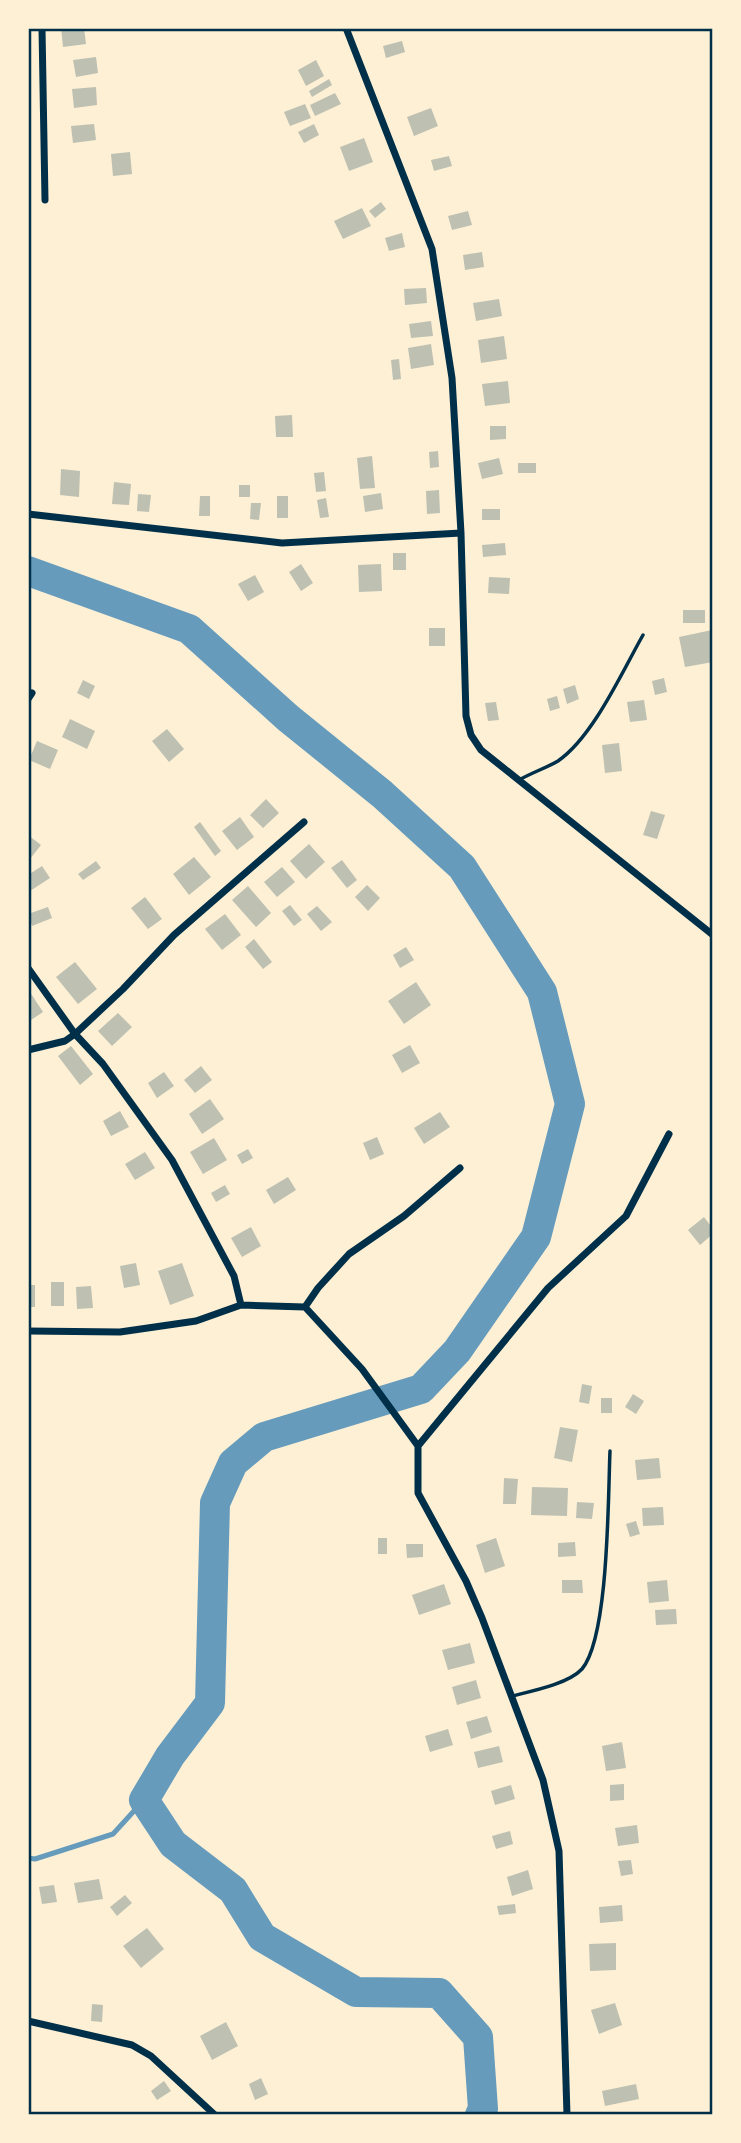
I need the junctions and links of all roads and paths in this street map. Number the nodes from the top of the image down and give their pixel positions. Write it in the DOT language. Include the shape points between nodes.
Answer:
graph roads {
  1 [pos="42,28"];
  2 [pos="346,28"];
  3 [pos="45,200"];
  4 [pos="28,514"];
  5 [pos="461,533"];
  6 [pos="643,635"];
  7 [pos="517,780"];
  8 [pos="304,822"];
  9 [pos="713,935"];
  10 [pos="28,968"];
  11 [pos="75,1034"];
  12 [pos="28,1050"];
  13 [pos="668,1134"];
  14 [pos="460,1168"];
  15 [pos="241,1306"];
  16 [pos="305,1307"];
  17 [pos="28,1331"];
  18 [pos="418,1446"];
  19 [pos="610,1451"];
  20 [pos="512,1696"];
  21 [pos="28,2021"];
  22 [pos="215,2115"];
  23 [pos="568,2115"];
  1 -- 3 [label="street"];
  2 -- 5 [label="street" via="432,249 452,378"];
  4 -- 5 [label="street" via="282,543"];
  5 -- 7 [label="street" via="466,716 481,750"];
  6 -- 7 [label="lane" via="575,746 557,761"];
  7 -- 9 [label="street"];
  8 -- 11 [label="street" via="174,936"];
  10 -- 11 [label="street"];
  11 -- 12 [label="street"];
  11 -- 15 [label="street" via="103,1063 172,1160 234,1276"];
  13 -- 18 [label="street" via="626,1216 548,1288"];
  14 -- 16 [label="street" via="404,1216 349,1254"];
  15 -- 16 [label="street"];
  15 -- 17 [label="street" via="197,1321 120,1332"];
  16 -- 18 [label="street" via="362,1369"];
  18 -- 20 [label="street" via="418,1493 466,1581"];
  19 -- 20 [label="lane" via="604,1575 595,1640 582,1668 568,1678"];
  20 -- 23 [label="street" via="543,1780 559,1851"];
  21 -- 22 [label="street" via="132,2045 151,2056"];
}
